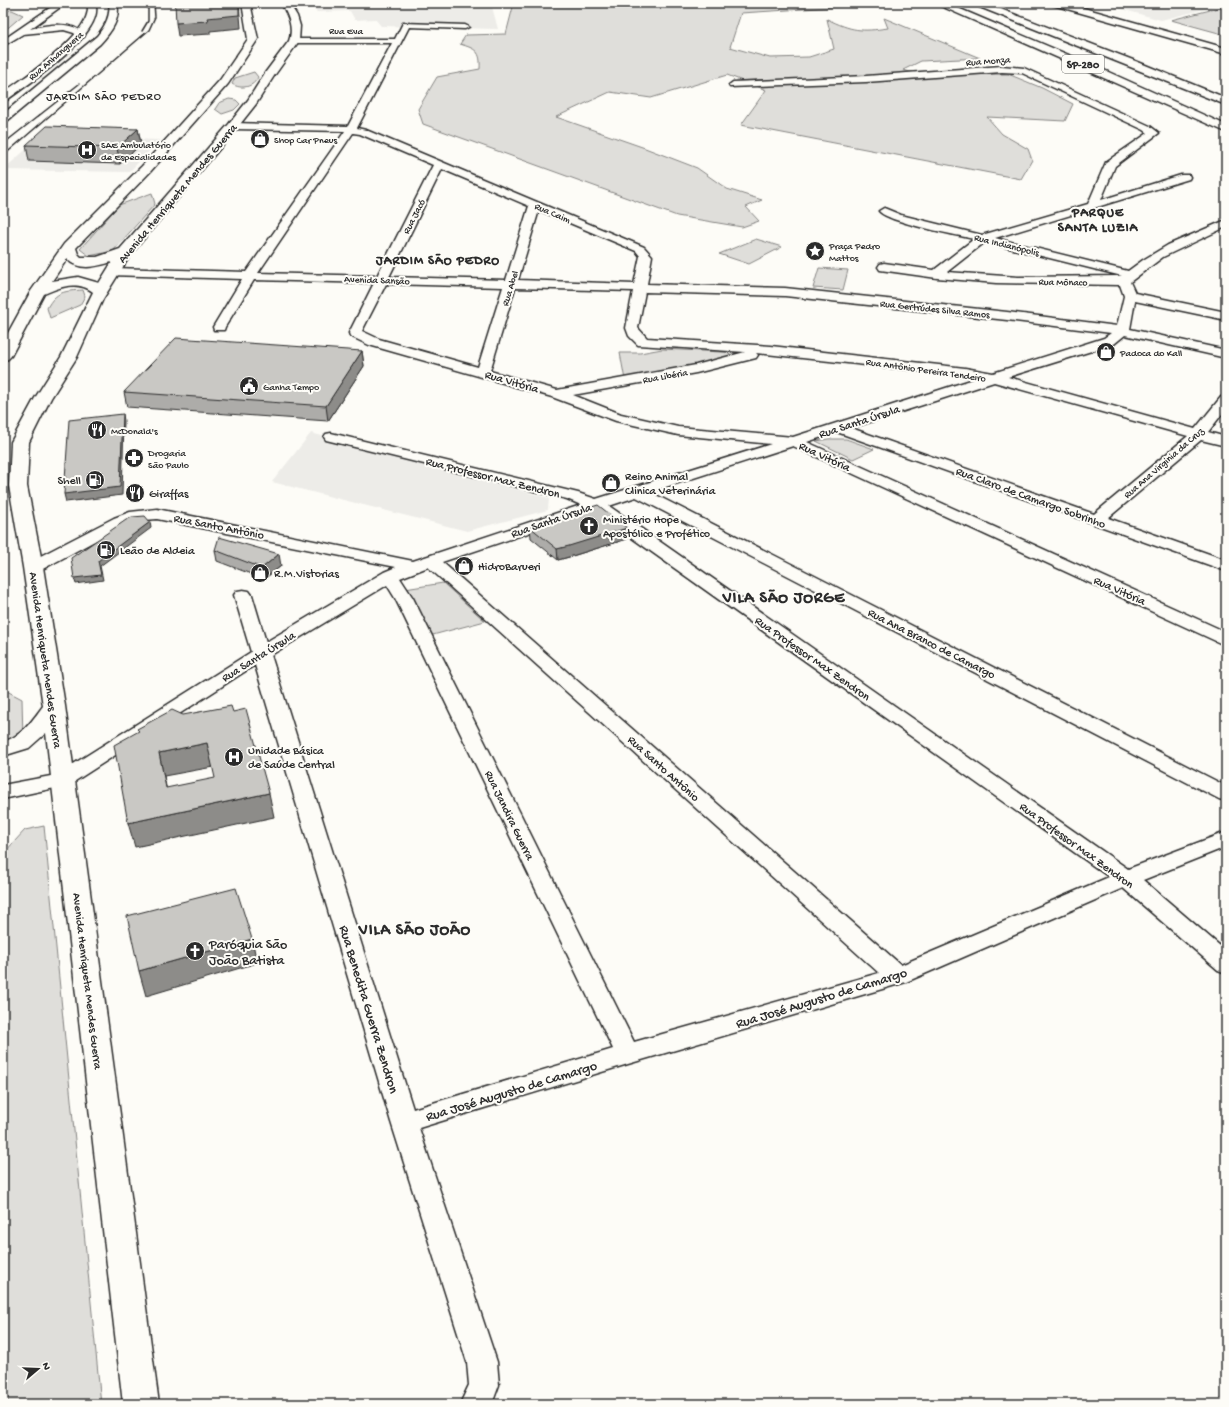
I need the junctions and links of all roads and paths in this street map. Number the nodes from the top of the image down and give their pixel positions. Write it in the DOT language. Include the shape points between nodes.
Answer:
graph roads {
  1 [pos="62,3"];
  2 [pos="91,3"];
  3 [pos="113,3"];
  4 [pos="246,3"];
  5 [pos="285,3"];
  6 [pos="938,3"];
  7 [pos="1056,3"];
  8 [pos="1074,3"];
  9 [pos="974,4"];
  10 [pos="465,27"];
  11 [pos="21,33"];
  12 [pos="81,35"];
  13 [pos="294,41"];
  14 [pos="397,41"];
  15 [pos="3,44"];
  16 [pos="1226,45"];
  17 [pos="1226,51"];
  18 [pos="733,85"];
  19 [pos="1169,89"];
  20 [pos="1183,95"];
  21 [pos="3,98"];
  22 [pos="1226,102"];
  23 [pos="1205,105"];
  24 [pos="3,119"];
  25 [pos="233,126"];
  26 [pos="352,128"];
  27 [pos="1226,129"];
  28 [pos="439,164"];
  29 [pos="1184,177"];
  30 [pos="535,204"];
  31 [pos="1093,206"];
  32 [pos="884,211"];
  33 [pos="1226,223"];
  34 [pos="984,238"];
  35 [pos="69,247"];
  36 [pos="125,252"];
  37 [pos="884,267"];
  38 [pos="113,272"];
  39 [pos="937,274"];
  40 [pos="250,276"];
  41 [pos="1128,278"];
  42 [pos="382,279"];
  43 [pos="511,284"];
  44 [pos="641,289"];
  45 [pos="38,291"];
  46 [pos="102,291"];
  47 [pos="1130,296"];
  48 [pos="1226,316"];
  49 [pos="219,327"];
  50 [pos="1123,331"];
  51 [pos="355,333"];
  52 [pos="666,344"];
  53 [pos="771,350"];
  54 [pos="1226,354"];
  55 [pos="3,356"];
  56 [pos="483,373"];
  57 [pos="995,378"];
  58 [pos="557,394"];
  59 [pos="1226,400"];
  60 [pos="836,427"];
  61 [pos="1198,435"];
  62 [pos="331,438"];
  63 [pos="794,441"];
  64 [pos="1226,442"];
  65 [pos="637,491"];
  66 [pos="596,505"];
  67 [pos="1096,520"];
  68 [pos="422,563"];
  69 [pos="1226,566"];
  70 [pos="33,567"];
  71 [pos="390,576"];
  72 [pos="243,595"];
  73 [pos="1226,639"];
  74 [pos="260,654"];
  75 [pos="54,706"];
  76 [pos="3,749"];
  77 [pos="62,780"];
  78 [pos="3,792"];
  79 [pos="1226,794"];
  80 [pos="1226,839"];
  81 [pos="1126,878"];
  82 [pos="1226,964"];
  83 [pos="898,976"];
  84 [pos="628,1054"];
  85 [pos="404,1122"];
  86 [pos="141,1404"];
  87 [pos="475,1404"];
  1 -- 11 [label="street"];
  2 -- 12 [label="main road, Rua Anhanguera" via="91,20"];
  3 -- 24 [label="main road" via="115,8 110,26 97,42"];
  4 -- 35 [label="main road" via="254,39 228,88 206,101 139,177"];
  5 -- 13 [label="main road" via="296,24"];
  6 -- 27 [label="main road, SP-280"];
  7 -- 17 [label="main road"];
  8 -- 16 [label="main road"];
  9 -- 19 [label="main road, SP-280"];
  9 -- 22 [label="main road" via="1134,64"];
  10 -- 14 [label="street" via="406,25"];
  11 -- 12 [label="street" via="61,28 74,30"];
  11 -- 15 [label="street"];
  12 -- 21 [label="main road, Rua Anhanguera"];
  13 -- 14 [label="street, Rua Eva"];
  13 -- 25 [label="main road, Avenida Henriqueta Mendes Guerra" via="252,92"];
  14 -- 26 [label="street"];
  18 -- 31 [label="street, Rua Monza" via="1006,69 1024,71 1154,133 1110,164"];
  20 -- 23 [label="main road"];
  25 -- 26 [label="street, Rua Caim"];
  25 -- 36 [label="main road, Avenida Henriqueta Mendes Guerra"];
  26 -- 28 [label="street, Rua Caim"];
  26 -- 40 [label="street"];
  28 -- 30 [label="street, Rua Caim"];
  28 -- 42 [label="street, Rua Jacó"];
  29 -- 31 [label="street"];
  30 -- 43 [label="street, Rua Abel"];
  30 -- 44 [label="street, Rua Caim" via="643,251 646,256"];
  31 -- 34 [label="street"];
  32 -- 34 [label="street, Rua Indianópolis" via="897,217"];
  33 -- 41 [label="street" via="1167,250 1138,268"];
  34 -- 39 [label="street"];
  34 -- 41 [label="street, Rua Indianópolis"];
  35 -- 36 [label="main road" via="75,260 83,263 97,262"];
  35 -- 45 [label="main road"];
  36 -- 38 [label="main road, Avenida Henriqueta Mendes Guerra"];
  37 -- 39 [label="street, Rua Mônaco"];
  38 -- 40 [label="street, Avenida Sansão"];
  38 -- 46 [label="main road, Avenida Henriqueta Mendes Guerra"];
  39 -- 41 [label="street, Rua Mônaco" via="1021,280"];
  40 -- 42 [label="street, Avenida Sansão"];
  40 -- 49 [label="street"];
  41 -- 47 [label="street"];
  42 -- 43 [label="street, Avenida Sansão"];
  42 -- 51 [label="street, Rua Jacó"];
  43 -- 44 [label="street, Avenida Sansão"];
  43 -- 56 [label="street, Rua Abel"];
  44 -- 50 [label="street, Rua Gertrúdes Silva Ramos" via="762,291 816,295"];
  44 -- 52 [label="street, Rua Caim" via="632,328 634,333 643,342"];
  45 -- 46 [label="main road" via="56,283 73,281 89,283"];
  45 -- 55 [label="main road"];
  46 -- 70 [label="main road, Avenida Henriqueta Mendes Guerra" via="69,357 42,398 20,442 18,486"];
  47 -- 48 [label="street"];
  47 -- 50 [label="street"];
  50 -- 54 [label="street, Rua Gertrúdes Silva Ramos"];
  50 -- 57 [label="street, Rua Santa Úrsula" via="1109,341"];
  51 -- 56 [label="street, Rua Vitória" via="374,342"];
  52 -- 53 [label="street, Rua Antônio Pereira Tendeiro"];
  53 -- 57 [label="street, Rua Antônio Pereira Tendeiro" via="946,369"];
  53 -- 58 [label="street, Rua Libéria" via="696,369"];
  56 -- 58 [label="street, Rua Vitória"];
  57 -- 60 [label="street, Rua Santa Úrsula"];
  57 -- 61 [label="street, Rua Antônio Pereira Tendeiro"];
  58 -- 63 [label="street, Rua Vitória" via="616,417 658,427"];
  59 -- 61 [label="street, Rua Ana Virginia da Cruz"];
  60 -- 63 [label="street, Rua Santa Úrsula"];
  60 -- 67 [label="street, Rua Claro de Camargo Sobrinho"];
  61 -- 64 [label="street, Rua Antônio Pereira Tendeiro"];
  61 -- 67 [label="street, Rua Ana Virginia da Cruz"];
  62 -- 66 [label="street, Rua Professor Max Zendron" via="572,496"];
  63 -- 65 [label="street, Rua Santa Úrsula"];
  63 -- 73 [label="street, Rua Vitória"];
  65 -- 66 [label="street, Rua Santa Úrsula"];
  65 -- 79 [label="street, Rua Ana Branco de Camargo"];
  66 -- 68 [label="street, Rua Santa Úrsula"];
  66 -- 81 [label="street, Rua Professor Max Zendron"];
  67 -- 69 [label="street, Rua Claro de Camargo Sobrinho"];
  68 -- 70 [label="street, Rua Santo Antônio" via="157,514 130,517 120,521"];
  68 -- 71 [label="street, Rua Santa Úrsula"];
  68 -- 83 [label="street, Rua Santo Antônio"];
  70 -- 75 [label="main road, Avenida Henriqueta Mendes Guerra"];
  71 -- 74 [label="street, Rua Santa Úrsula"];
  71 -- 84 [label="street, Rua Jandira Guerra" via="404,598"];
  72 -- 74 [label="street, Rua Benedita Guerra Zendron"];
  74 -- 77 [label="street, Rua Santa Úrsula"];
  74 -- 85 [label="street, Rua Benedita Guerra Zendron"];
  75 -- 76 [label="main road" via="31,737 19,745"];
  75 -- 77 [label="main road, Avenida Henriqueta Mendes Guerra"];
  77 -- 78 [label="street"];
  77 -- 86 [label="main road, Avenida Henriqueta Mendes Guerra"];
  80 -- 81 [label="street, Rua José Augusto de Camargo"];
  81 -- 82 [label="street, Rua Professor Max Zendron"];
  81 -- 83 [label="street, Rua José Augusto de Camargo"];
  83 -- 84 [label="street, Rua José Augusto de Camargo"];
  84 -- 85 [label="street, Rua José Augusto de Camargo"];
  85 -- 87 [label="street, Rua Benedita Guerra Zendron" via="482,1362 484,1385"];
}
